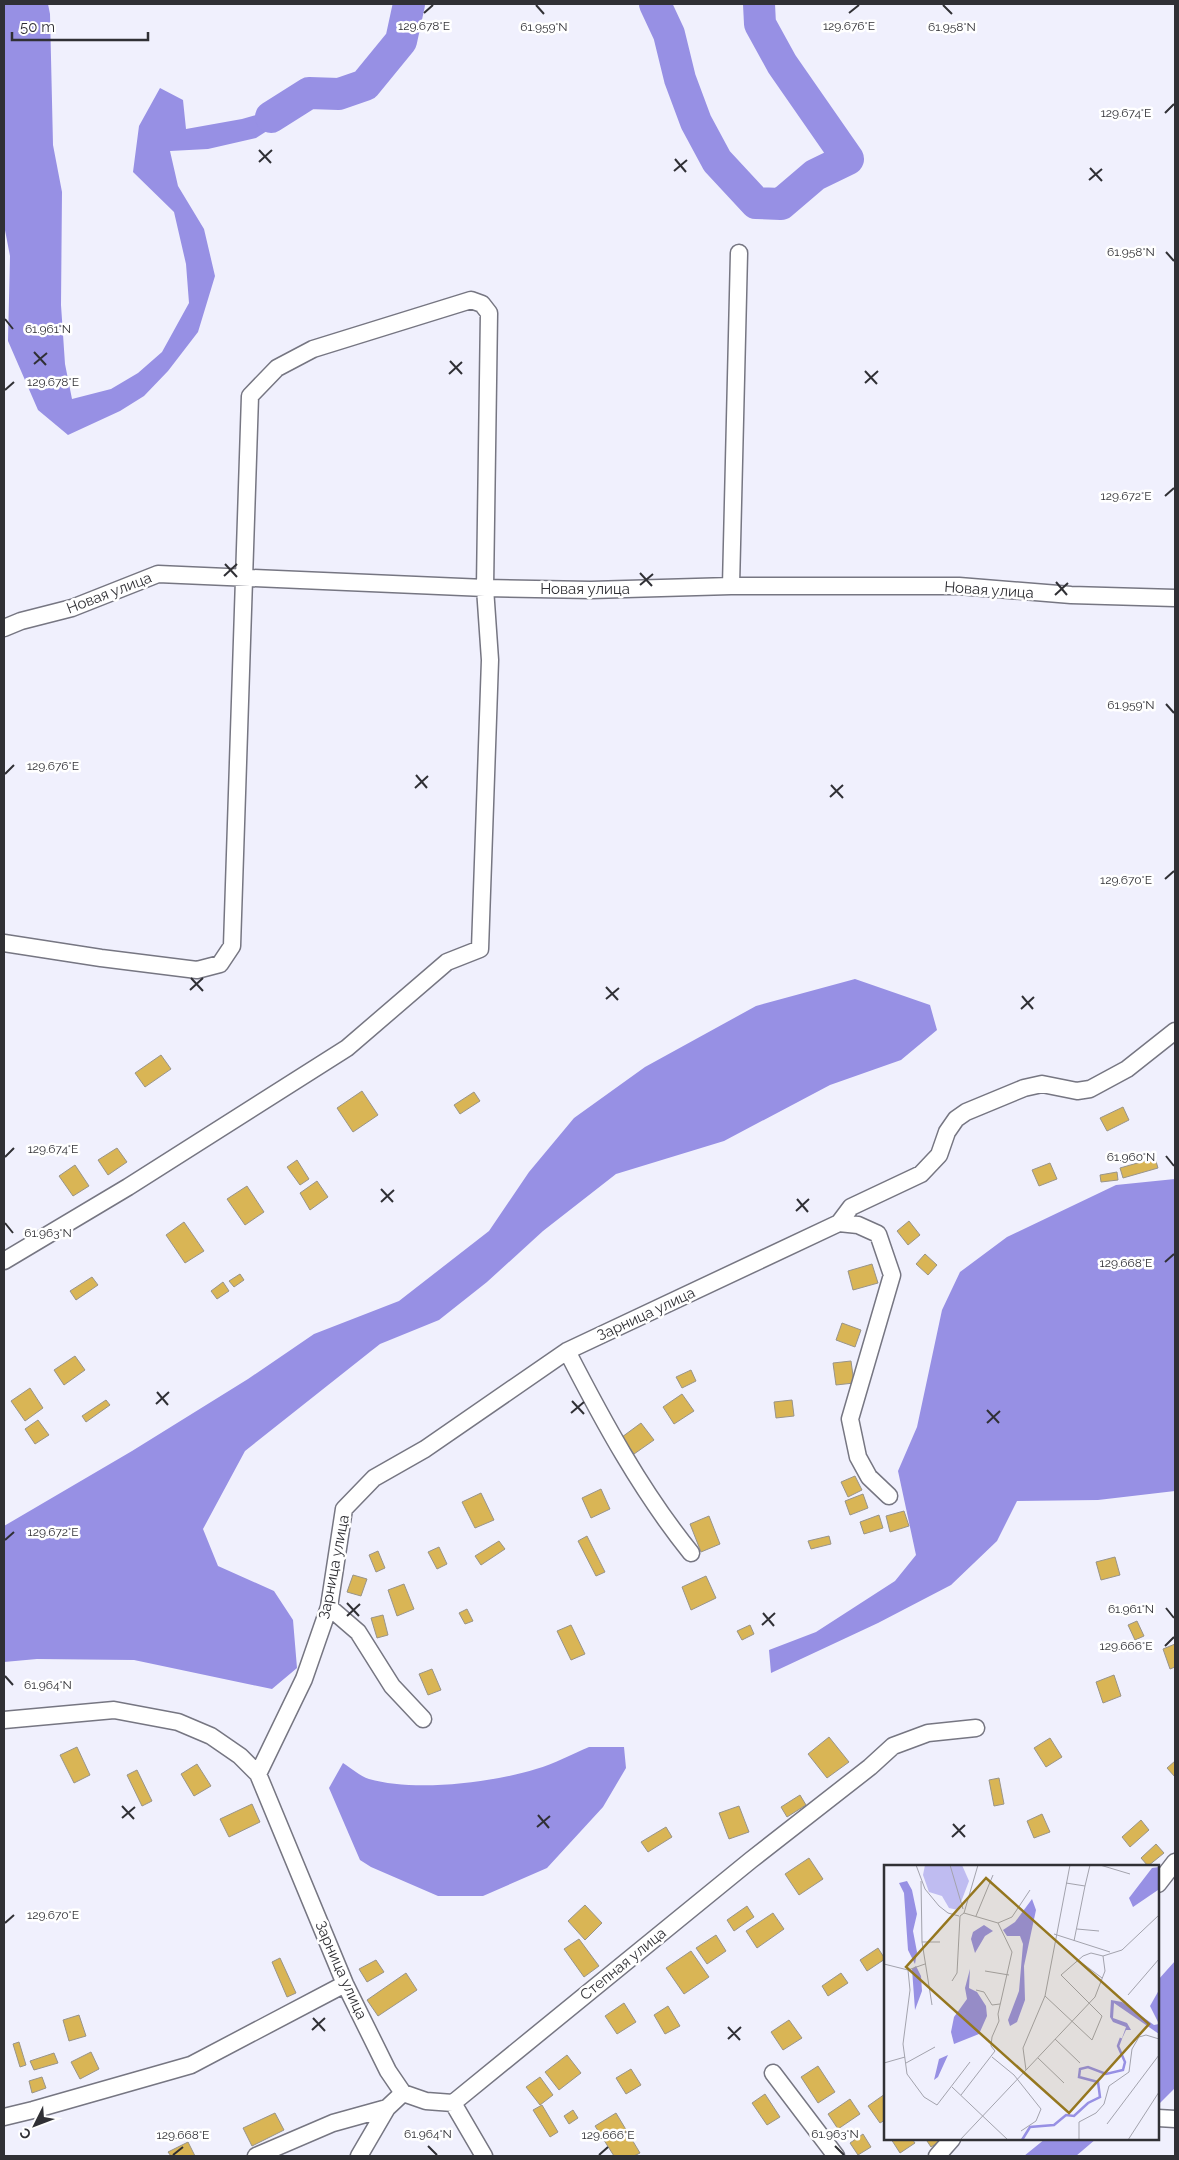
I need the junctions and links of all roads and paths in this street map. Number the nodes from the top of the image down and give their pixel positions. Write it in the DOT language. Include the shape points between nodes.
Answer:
graph roads {
  1 [pos="739,253"];
  2 [pos="245,578"];
  3 [pos="730,586"];
  4 [pos="486,588"];
  5 [pos="1175,598"];
  6 [pos="4,628"];
  7 [pos="4,942"];
  8 [pos="1175,1031"];
  9 [pos="839,1223"];
  10 [pos="4,1261"];
  11 [pos="567,1351"];
  12 [pos="889,1496"];
  13 [pos="691,1553"];
  14 [pos="329,1607"];
  15 [pos="423,1719"];
  16 [pos="4,1720"];
  17 [pos="976,1728"];
  18 [pos="258,1774"];
  19 [pos="1175,1862"];
  20 [pos="1159,1883"];
  21 [pos="345,1984"];
  22 [pos="773,2072"];
  23 [pos="403,2093"];
  24 [pos="453,2102"];
  25 [pos="387,2108"];
  26 [pos="4,2117"];
  27 [pos="1159,2118"];
  28 [pos="1175,2119"];
  29 [pos="951,2140"];
  30 [pos="256,2156"];
  31 [pos="359,2156"];
  32 [pos="484,2156"];
  33 [pos="836,2156"];
  34 [pos="937,2156"];
  1 -- 3 [label="street"];
  2 -- 4 [label="street, Новая улица"];
  2 -- 4 [label="street" via="250,396 277,368 313,349 471,300 482,304 489,313"];
  2 -- 6 [label="street, Новая улица" via="158,574 72,608"];
  2 -- 7 [label="street" via="232,946 220,964 198,970"];
  3 -- 4 [label="street, Новая улица" via="591,590"];
  3 -- 5 [label="street, Новая улица" via="960,586 1071,595"];
  4 -- 10 [label="street" via="490,660 480,949 446,962 347,1048 128,1187"];
  8 -- 9 [label="street" via="1127,1069 1090,1089 1077,1091 1042,1084 966,1112 956,1119 947,1132 939,1155 921,1174 851,1207"];
  9 -- 11 [label="street, Зарница улица"];
  9 -- 12 [label="street" via="858,1225 878,1234 892,1275 850,1419 858,1457 868,1477"];
  11 -- 13 [label="street" via="608,1430 665,1521"];
  11 -- 14 [label="street, Зарница улица" via="426,1448 374,1478 344,1509"];
  14 -- 15 [label="street" via="358,1632 392,1686"];
  14 -- 18 [label="street, Зарница улица" via="304,1679"];
  16 -- 18 [label="street" via="114,1710 178,1722 211,1736 240,1756"];
  17 -- 24 [label="street, Степная улица" via="928,1733 892,1746"];
  18 -- 21 [label="street, Зарница улица"];
  19 -- 20 [label="street"];
  21 -- 23 [label="street, Зарница улица" via="388,2071"];
  21 -- 26 [label="street" via="191,2065"];
  22 -- 33 [label="street"];
  23 -- 24 [label="street" via="426,2101"];
  23 -- 25 [label="street"];
  24 -- 32 [label="street"];
  25 -- 30 [label="street" via="333,2123"];
  25 -- 31 [label="street"];
  27 -- 28 [label="street"];
  29 -- 34 [label="street"];
}
